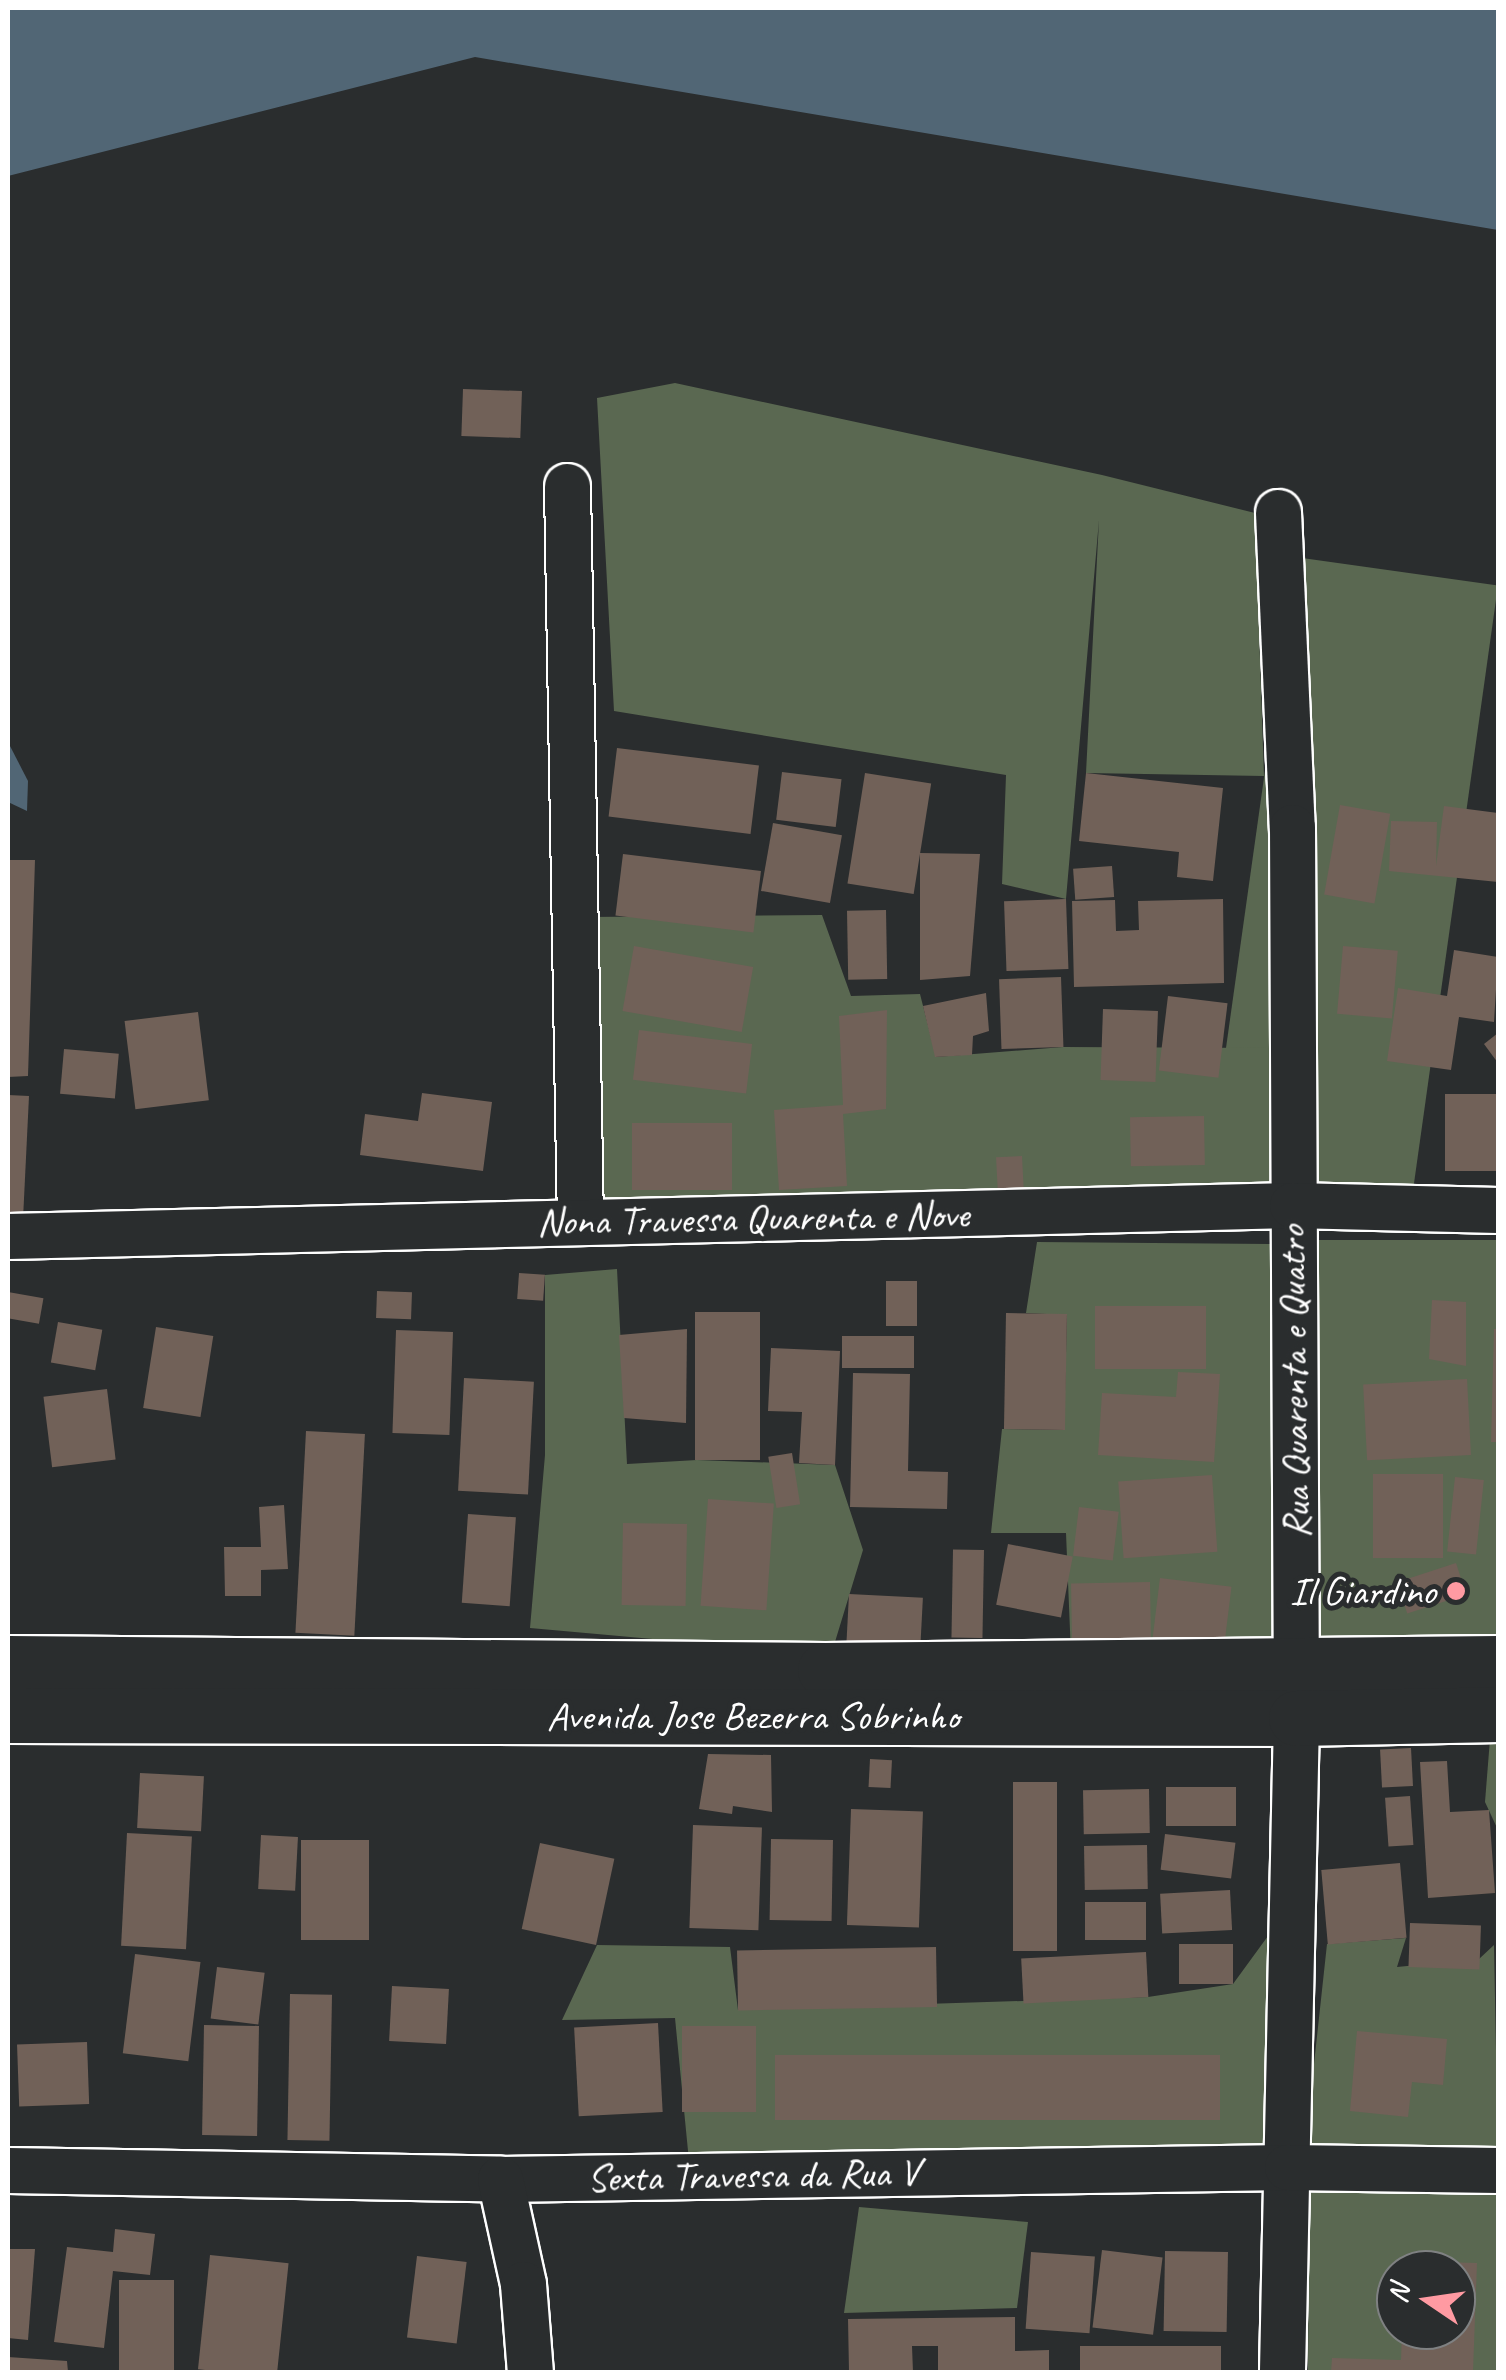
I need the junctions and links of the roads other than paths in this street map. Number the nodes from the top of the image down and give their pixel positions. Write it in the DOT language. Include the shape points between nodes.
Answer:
graph roads {
  1 [pos="567,486"];
  2 [pos="1278,512"];
  3 [pos="1292,1206"];
  4 [pos="1498,1210"];
  5 [pos="580,1222"];
  6 [pos="8,1236"];
  7 [pos="8,1663"];
  8 [pos="1498,1663"];
  9 [pos="1296,1692"];
  10 [pos="8,1714"];
  11 [pos="1498,1714"];
  12 [pos="1287,2167"];
  13 [pos="8,2170"];
  14 [pos="1498,2170"];
  15 [pos="500,2179"];
  16 [pos="530,2372"];
  17 [pos="1282,2372"];
  1 -- 5 [label="street"];
  2 -- 3 [label="street, Rua Quarenta e Quatro" via="1292,827"];
  3 -- 4 [label="street, Nona Travessa Quarenta e Nove"];
  3 -- 5 [label="street, Nona Travessa Quarenta e Nove"];
  3 -- 9 [label="street, Rua Quarenta e Quatro"];
  5 -- 6 [label="street, Nona Travessa Quarenta e Nove"];
  7 -- 9 [label="main road, Avenida Jose Bezerra Sobrinho" via="825,1670"];
  8 -- 9 [label="main road, Avenida Jose Bezerra Sobrinho"];
  9 -- 10 [label="main road, Avenida Jose Bezerra Sobrinho"];
  9 -- 11 [label="main road, Avenida Jose Bezerra Sobrinho"];
  9 -- 12 [label="street, Rua Quarenta e Quatro"];
  12 -- 14 [label="street, Sexta Travessa da Rua V"];
  12 -- 15 [label="street, Sexta Travessa da Rua V"];
  12 -- 17 [label="street, Rua Quarenta e Quatro"];
  13 -- 15 [label="street, Sexta Travessa da Rua V"];
  15 -- 16 [label="street" via="524,2284"];
}
